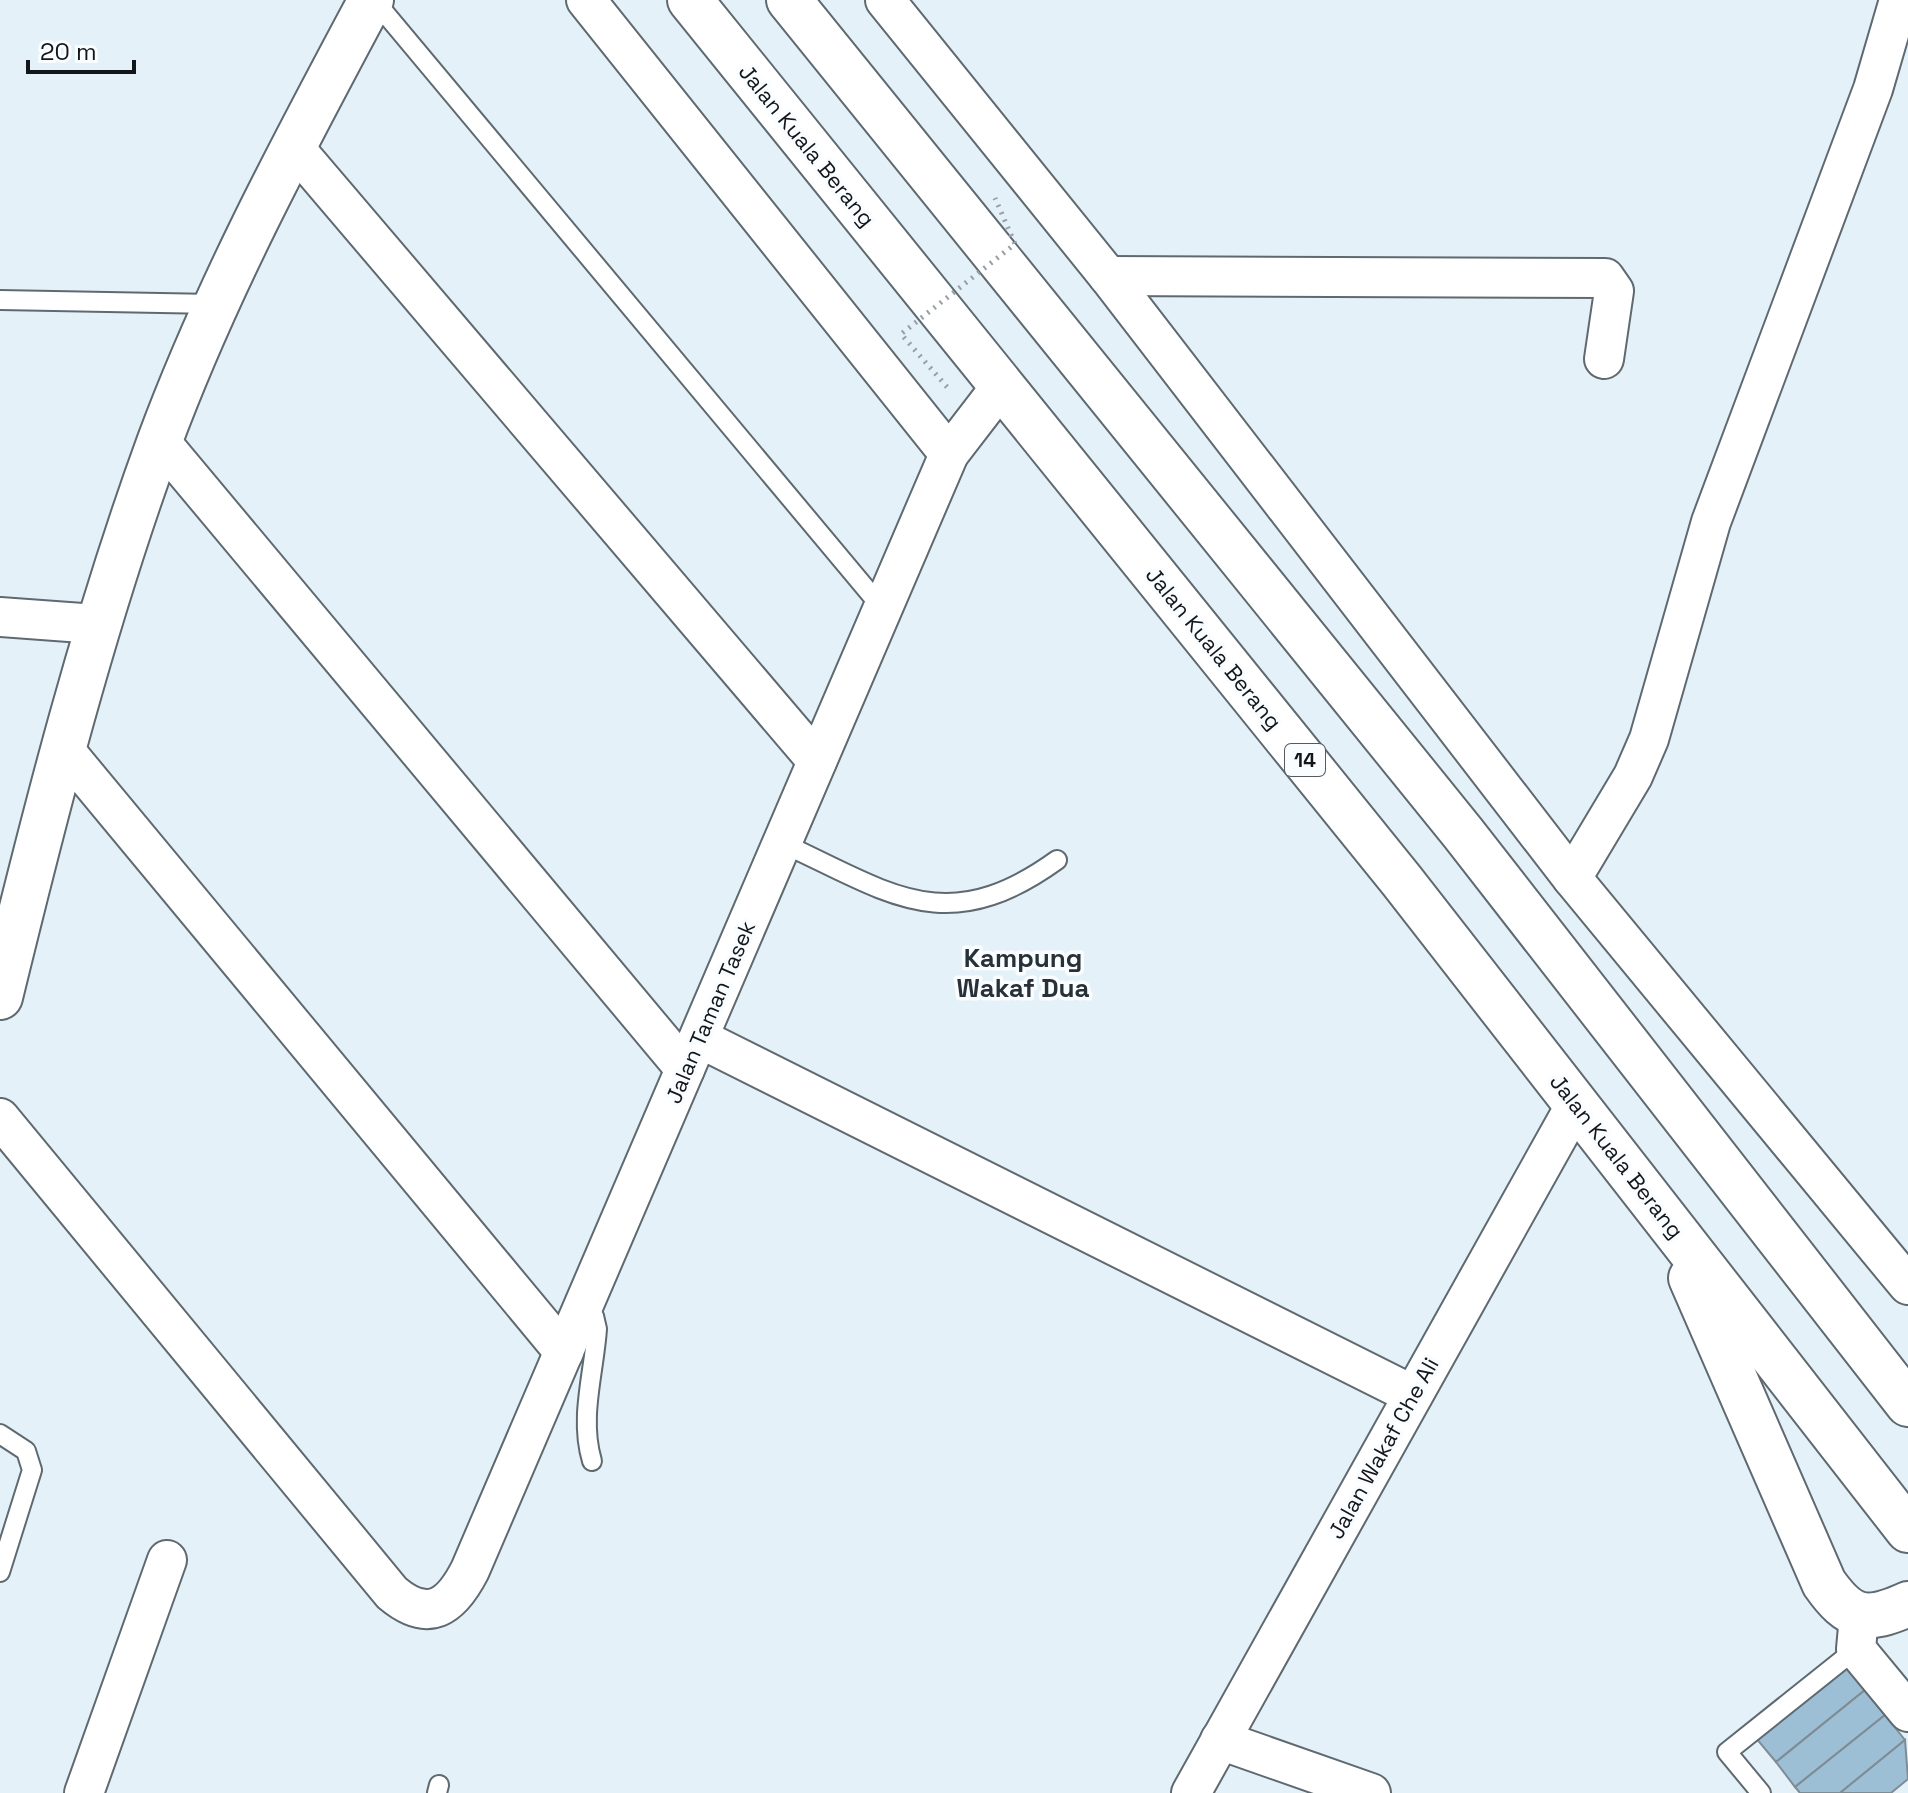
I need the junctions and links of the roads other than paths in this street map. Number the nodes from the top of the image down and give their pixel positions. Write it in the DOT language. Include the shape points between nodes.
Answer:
graph roads {
  1 [pos="373,0"];
  2 [pos="586,0"];
  3 [pos="690,0"];
  4 [pos="789,0"];
  5 [pos="885,0"];
  6 [pos="1899,0"];
  7 [pos="293,146"];
  8 [pos="1108,276"];
  9 [pos="0,300"];
  10 [pos="217,304"];
  11 [pos="1604,359"];
  12 [pos="1002,385"];
  13 [pos="160,441"];
  14 [pos="949,454"];
  15 [pos="883,609"];
  16 [pos="0,617"];
  17 [pos="96,624"];
  18 [pos="62,747"];
  19 [pos="817,761"];
  20 [pos="782,843"];
  21 [pos="1057,860"];
  22 [pos="1572,878"];
  23 [pos="0,997"];
  24 [pos="692,1053"];
  25 [pos="1576,1104"];
  26 [pos="0,1118"];
  27 [pos="1666,1219"];
  28 [pos="1908,1285"];
  29 [pos="583,1307"];
  30 [pos="564,1352"];
  31 [pos="1413,1395"];
  32 [pos="1908,1404"];
  33 [pos="0,1434"];
  34 [pos="592,1461"];
  35 [pos="1908,1530"];
  36 [pos="167,1560"];
  37 [pos="0,1572"];
  38 [pos="1908,1604"];
  39 [pos="1858,1632"];
  40 [pos="1908,1712"];
  41 [pos="1220,1740"];
  42 [pos="84,1793"];
  43 [pos="1191,1793"];
  44 [pos="1371,1793"];
  45 [pos="1761,1793"];
  1 -- 7 [label="main road"];
  1 -- 15 [label="lane"];
  2 -- 14 [label="street"];
  3 -- 12 [label="main road, Jalan Kuala Berang / 14"];
  4 -- 32 [label="main road" via="1463,833"];
  5 -- 8 [label="street"];
  6 -- 22 [label="street" via="1868,102 1711,522 1649,739"];
  7 -- 10 [label="main road"];
  7 -- 19 [label="street"];
  8 -- 11 [label="street" via="1605,278 1614,291"];
  8 -- 22 [label="street"];
  9 -- 10 [label="lane"];
  10 -- 13 [label="main road"];
  12 -- 14 [label="street, Jalan Taman Tasek"];
  12 -- 25 [label="main road, Jalan Kuala Berang / 14"];
  13 -- 17 [label="main road"];
  13 -- 24 [label="street"];
  14 -- 15 [label="street, Jalan Taman Tasek"];
  15 -- 19 [label="street, Jalan Taman Tasek"];
  16 -- 17 [label="street"];
  17 -- 18 [label="main road"];
  18 -- 23 [label="main road"];
  18 -- 30 [label="street"];
  19 -- 20 [label="street, Jalan Taman Tasek"];
  20 -- 21 [label="lane" via="905,899 933,905 967,902 1000,891 1030,880"];
  20 -- 24 [label="street, Jalan Taman Tasek"];
  22 -- 28 [label="street"];
  24 -- 29 [label="street, Jalan Taman Tasek"];
  24 -- 31 [label="street"];
  25 -- 27 [label="main road, Jalan Kuala Berang / 14"];
  25 -- 31 [label="street, Jalan Wakaf Che Ali"];
  26 -- 30 [label="street, Jalan Taman Tasek" via="407,1606 441,1607 458,1594"];
  27 -- 35 [label="main road, Jalan Kuala Berang / 14"];
  27 -- 39 [label="main road" via="1824,1583"];
  29 -- 30 [label="street, Jalan Taman Tasek"];
  29 -- 34 [label="lane" via="594,1316 597,1329 586,1429"];
  31 -- 41 [label="street, Jalan Wakaf Che Ali"];
  33 -- 37 [label="lane" via="26,1451 32,1470"];
  36 -- 42 [label="street"];
  38 -- 39 [label="main road" via="1880,1614"];
  39 -- 40 [label="street"];
  39 -- 45 [label="lane" via="1727,1752"];
  41 -- 43 [label="street, Jalan Wakaf Che Ali"];
  41 -- 44 [label="street"];
}
